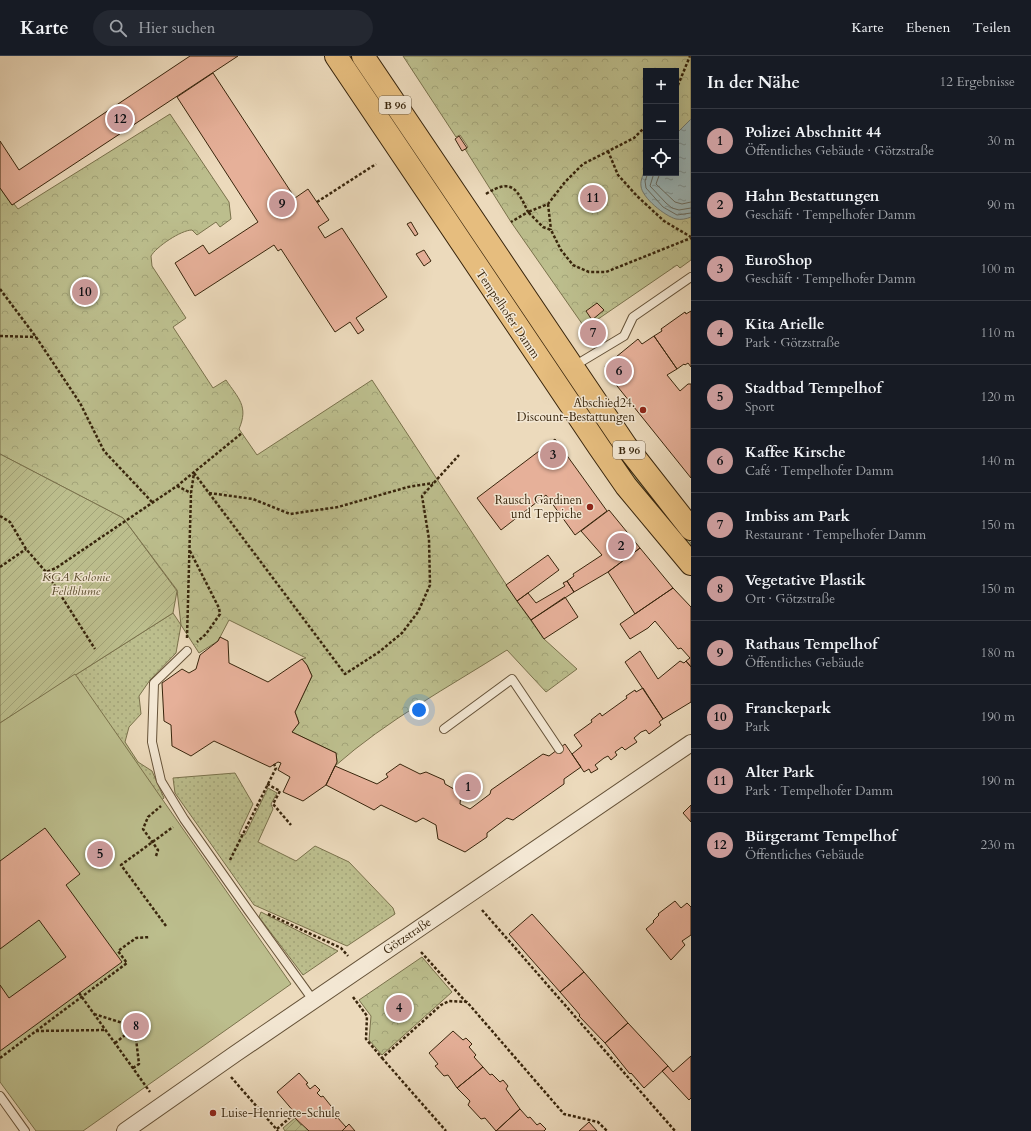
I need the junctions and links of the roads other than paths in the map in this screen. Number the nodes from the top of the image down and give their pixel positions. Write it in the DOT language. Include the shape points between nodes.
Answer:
graph roads {
  1 [pos="336,56"];
  2 [pos="363,56"];
  3 [pos="691,277"];
  4 [pos="572,368"];
  5 [pos="691,529"];
  6 [pos="691,564"];
  7 [pos="187,651"];
  8 [pos="444,729"];
  9 [pos="691,742"];
  10 [pos="559,749"];
  11 [pos="314,1000"];
  12 [pos="0,1096"];
  13 [pos="25,1131"];
  14 [pos="125,1131"];
  1 -- 6 [label="main road, Tempelhofer Damm / B 96" via="626,486"];
  2 -- 4 [label="main road, Tempelhofer Damm / B 96"];
  3 -- 4 [label="lane" via="633,317 624,336"];
  4 -- 5 [label="main road, Tempelhofer Damm / B 96" via="643,470"];
  7 -- 11 [label="lane" via="154,683 152,742 161,781 222,874"];
  8 -- 10 [label="lane" via="512,679"];
  9 -- 11 [label="street, Götzstraße"];
  11 -- 14 [label="street, Götzstraße"];
  12 -- 13 [label="lane"];
}
